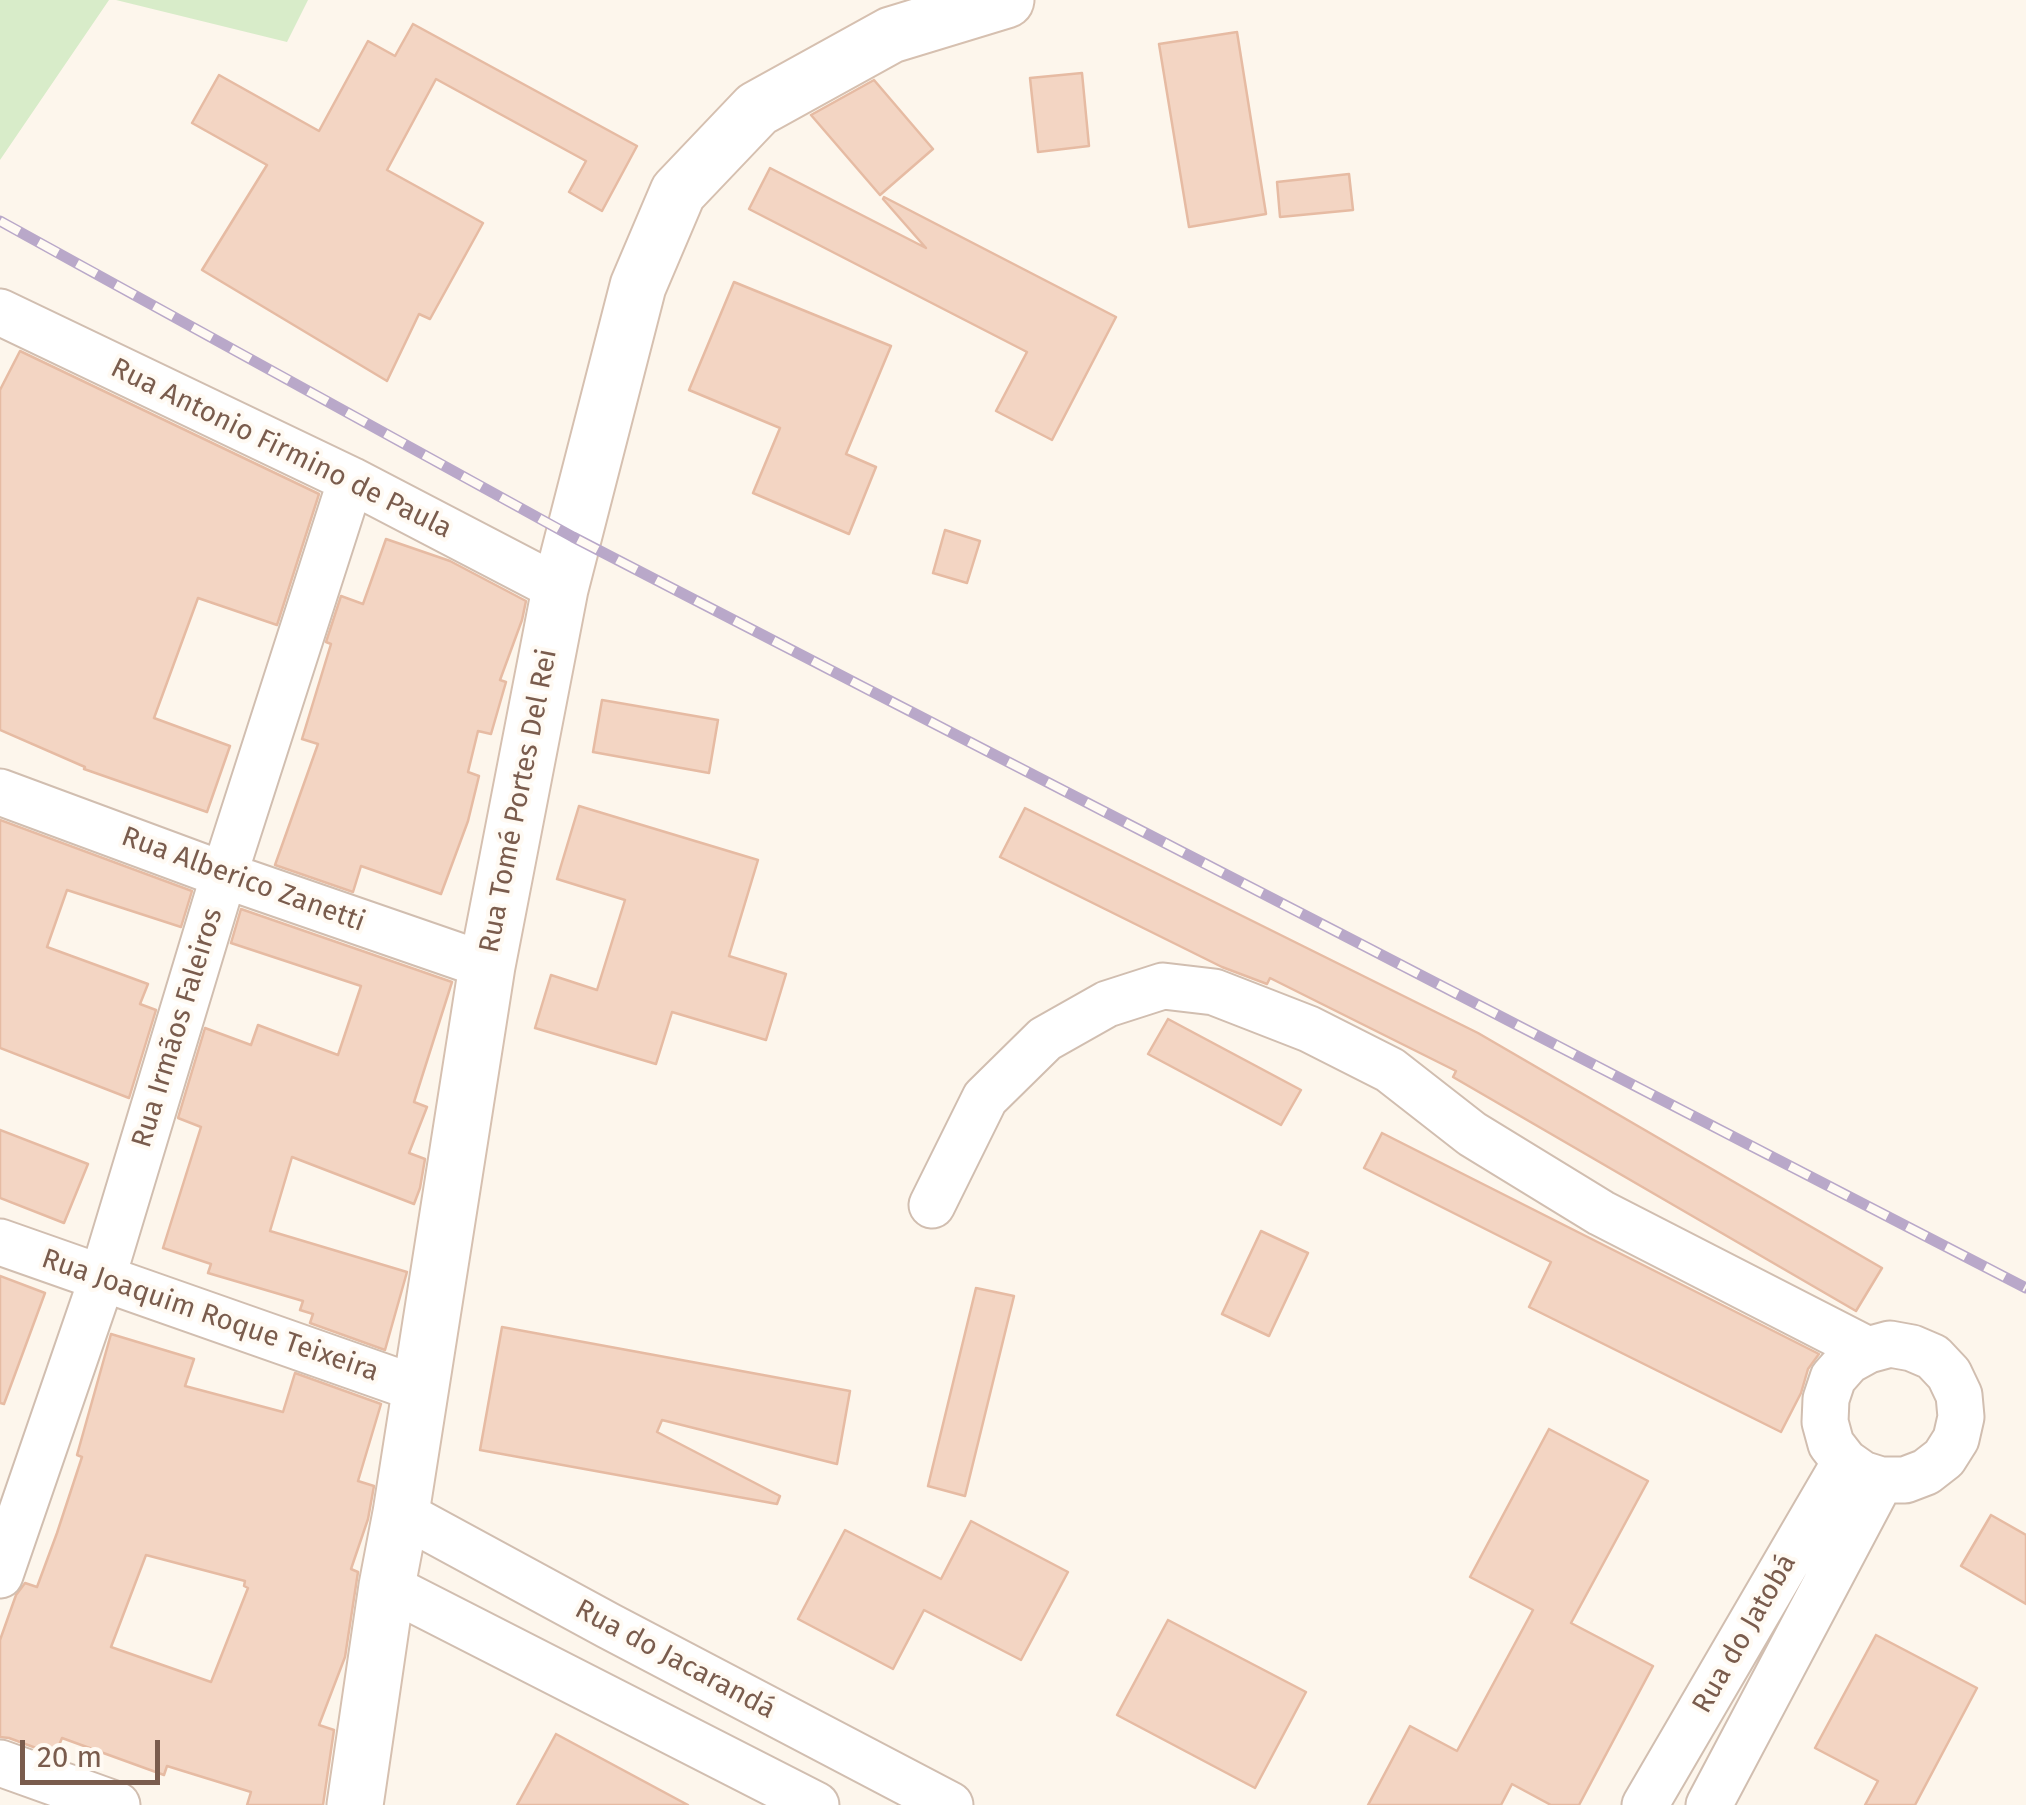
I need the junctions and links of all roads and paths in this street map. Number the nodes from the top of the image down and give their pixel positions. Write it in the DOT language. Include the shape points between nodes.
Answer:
graph roads {
  1 [pos="1006,0"];
  2 [pos="0,312"];
  3 [pos="351,480"];
  4 [pos="560,589"];
  5 [pos="0,792"];
  6 [pos="224,875"];
  7 [pos="487,966"];
  8 [pos="932,1205"];
  9 [pos="0,1242"];
  10 [pos="102,1280"];
  11 [pos="1868,1350"];
  12 [pos="420,1390"];
  13 [pos="1863,1471"];
  14 [pos="401,1513"];
  15 [pos="0,1575"];
  16 [pos="387,1586"];
  17 [pos="853,1754"];
  18 [pos="0,1764"];
  19 [pos="117,1805"];
  20 [pos="355,1805"];
  21 [pos="816,1805"];
  22 [pos="826,1805"];
  23 [pos="950,1805"];
  24 [pos="1645,1805"];
  25 [pos="1709,1805"];
  1 -- 4 [label="main road, Rua Tomé Portes Del Rei" via="891,35 757,108 678,192 638,286"];
  2 -- 3 [label="street, Rua Antonio Firmino de Paula"];
  3 -- 4 [label="street, Rua Antonio Firmino de Paula"];
  3 -- 6 [label="street, Rua Irmãos Faleiros"];
  4 -- 7 [label="main road, Rua Tomé Portes Del Rei"];
  5 -- 6 [label="street, Rua Alberico Zanetti"];
  6 -- 7 [label="street, Rua Alberico Zanetti"];
  6 -- 10 [label="street, Rua Irmãos Faleiros"];
  7 -- 12 [label="main road, Rua Tomé Portes Del Rei"];
  8 -- 11 [label="street" via="985,1098 1044,1039 1107,1004 1163,986 1214,992 1309,1028 1390,1070 1472,1134 1601,1213"];
  9 -- 10 [label="street, Rua Joaquim Roque Teixeira"];
  10 -- 12 [label="street, Rua Joaquim Roque Teixeira"];
  10 -- 15 [label="street, Rua Irmãos Faleiros"];
  11 -- 13 [label="street" via="1834,1378 1824,1422 1832,1444"];
  11 -- 13 [label="street" via="1890,1344 1933,1358 1954,1384 1961,1417 1944,1458 1926,1472 1904,1480"];
  12 -- 14 [label="main road, Rua Tomé Portes Del Rei"];
  13 -- 24 [label="street, Rua do Jatobá"];
  13 -- 25 [label="street, Rua do Jatobá"];
  14 -- 16 [label="main road, Rua Tomé Portes Del Rei"];
  14 -- 17 [label="street, Rua do Jacarandá"];
  16 -- 20 [label="main road, Rua Tomé Portes Del Rei"];
  16 -- 21 [label="street"];
  17 -- 22 [label="street"];
  17 -- 23 [label="street, Rua do Jacarandá"];
  18 -- 19 [label="street"];
}
